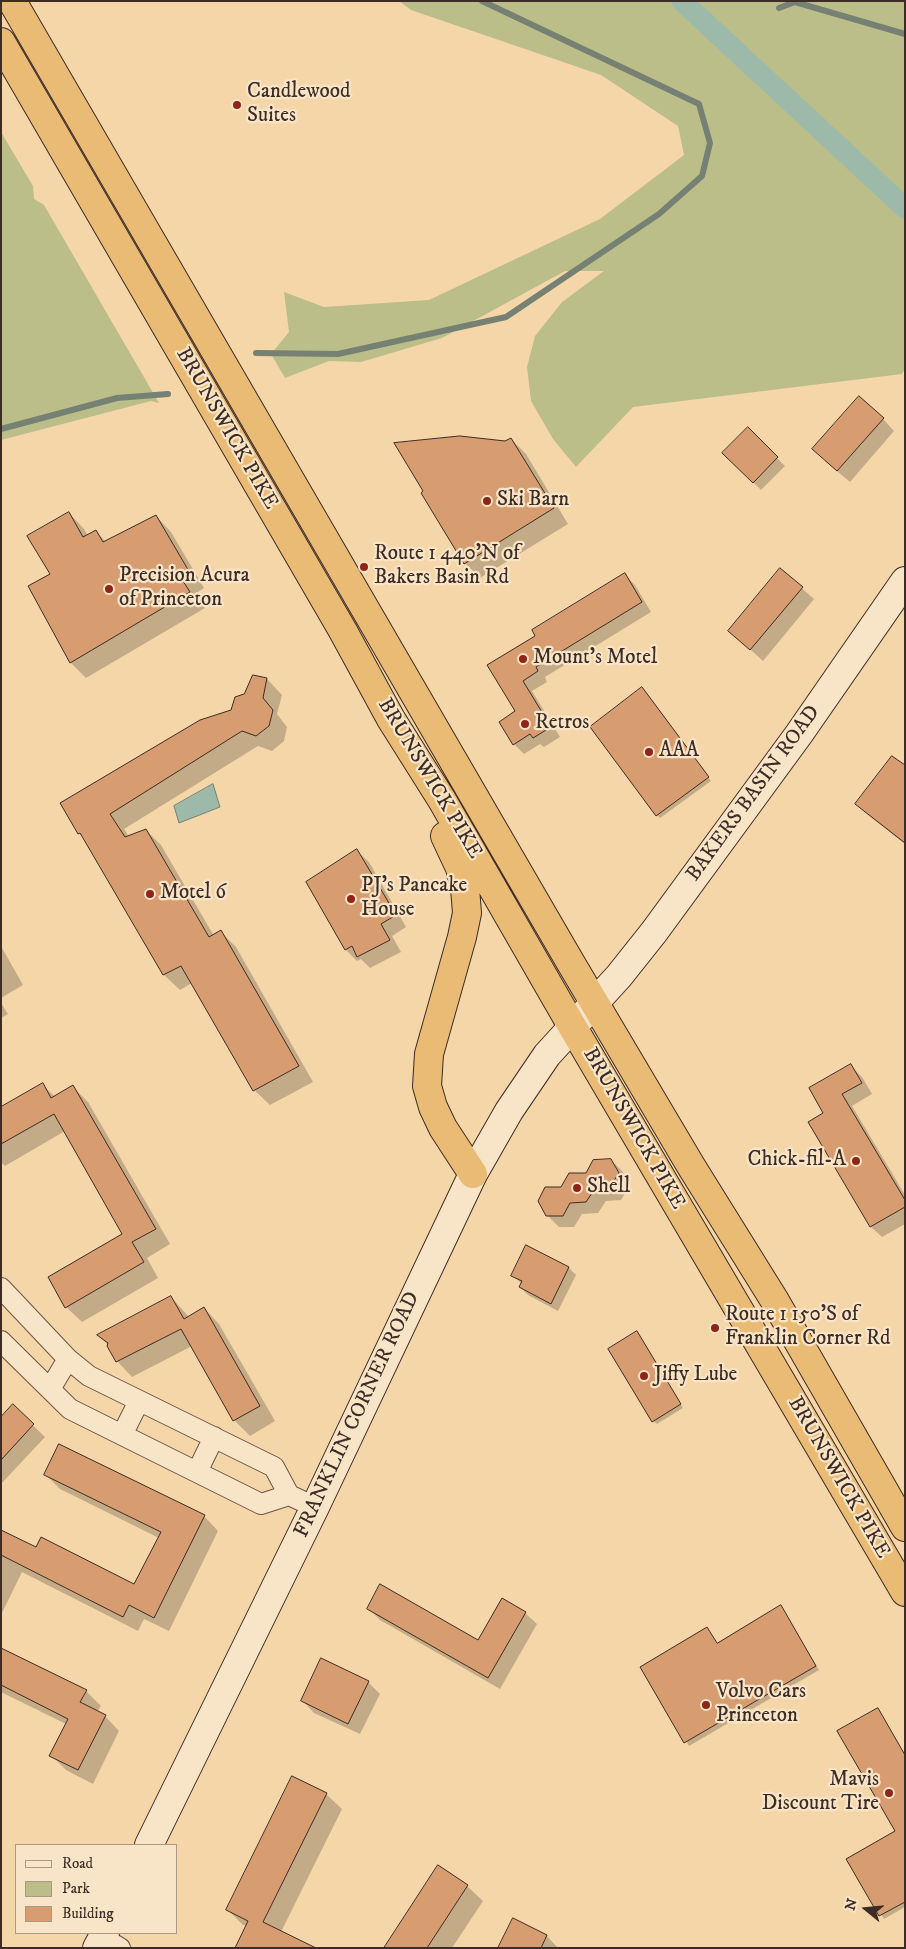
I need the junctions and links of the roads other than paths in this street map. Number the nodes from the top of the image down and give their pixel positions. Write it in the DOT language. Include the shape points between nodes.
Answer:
graph roads {
  1 [pos="12,1"];
  2 [pos="1,42"];
  3 [pos="905,581"];
  4 [pos="391,719"];
  5 [pos="595,1002"];
  6 [pos="572,1026"];
  7 [pos="473,1174"];
  8 [pos="1,1288"];
  9 [pos="1,1341"];
  10 [pos="68,1359"];
  11 [pos="50,1389"];
  12 [pos="139,1401"];
  13 [pos="122,1434"];
  14 [pos="214,1437"];
  15 [pos="197,1472"];
  16 [pos="289,1495"];
  17 [pos="315,1507"];
  18 [pos="905,1527"];
  19 [pos="905,1592"];
  20 [pos="149,1844"];
  1 -- 5 [label="highway, BRUNSWICK PIKE"];
  2 -- 4 [label="highway, BRUNSWICK PIKE"];
  3 -- 5 [label="main road, BAKERS BASIN ROAD" via="799,734 660,924"];
  4 -- 6 [label="highway, BRUNSWICK PIKE" via="442,800"];
  4 -- 7 [label="highway" via="460,868 465,888 465,925 432,1039 427,1077 438,1117"];
  5 -- 6 [label="main road, FRANKLIN CORNER ROAD"];
  5 -- 18 [label="highway, BRUNSWICK PIKE" via="686,1158 775,1300"];
  6 -- 7 [label="main road, FRANKLIN CORNER ROAD" via="541,1063"];
  6 -- 19 [label="highway, BRUNSWICK PIKE"];
  7 -- 17 [label="main road, FRANKLIN CORNER ROAD"];
  8 -- 10 [label="street"];
  9 -- 11 [label="street"];
  10 -- 11 [label="street"];
  10 -- 12 [label="street" via="89,1376"];
  11 -- 13 [label="street" via="70,1409"];
  12 -- 13 [label="street"];
  12 -- 14 [label="street"];
  13 -- 15 [label="street"];
  14 -- 15 [label="street"];
  14 -- 16 [label="street" via="274,1467"];
  15 -- 16 [label="street" via="261,1504"];
  16 -- 17 [label="street"];
  17 -- 20 [label="main road, FRANKLIN CORNER ROAD"];
}
